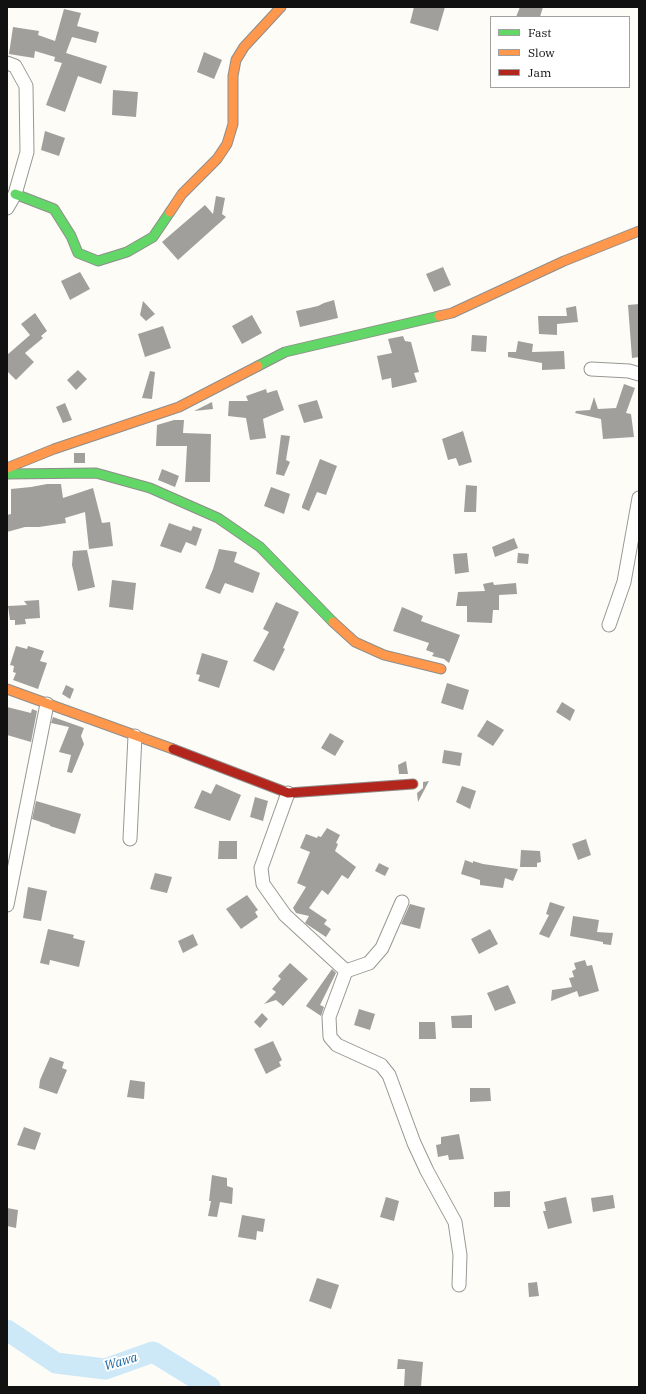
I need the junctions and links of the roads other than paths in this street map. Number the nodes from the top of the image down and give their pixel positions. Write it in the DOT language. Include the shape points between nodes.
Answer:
graph roads {
  1 [pos="281,7"];
  2 [pos="7,63"];
  3 [pos="14,194"];
  4 [pos="7,208"];
  5 [pos="639,231"];
  6 [pos="591,369"];
  7 [pos="639,374"];
  8 [pos="7,468"];
  9 [pos="7,474"];
  10 [pos="639,498"];
  11 [pos="609,625"];
  12 [pos="441,669"];
  13 [pos="7,689"];
  14 [pos="47,704"];
  15 [pos="135,736"];
  16 [pos="413,784"];
  17 [pos="288,793"];
  18 [pos="130,839"];
  19 [pos="402,902"];
  20 [pos="7,905"];
  21 [pos="346,971"];
  22 [pos="459,1285"];
  1 -- 3 [label="street" via="244,47 236,60 233,76 233,124 227,144 217,159 182,194 153,237 127,252 98,261 78,253 54,209"];
  2 -- 3 [label="street" via="15,66 26,86 27,152"];
  3 -- 4 [label="street"];
  5 -- 8 [label="street" via="564,261 452,313 285,352 179,407 54,449"];
  6 -- 7 [label="street"];
  9 -- 12 [label="street" via="96,473 150,488 218,518 260,547 355,642 384,655"];
  10 -- 11 [label="street" via="624,582"];
  13 -- 14 [label="street"];
  14 -- 15 [label="street"];
  14 -- 20 [label="street"];
  15 -- 17 [label="street"];
  15 -- 18 [label="street"];
  16 -- 17 [label="street"];
  17 -- 21 [label="street" via="261,868 263,884 284,915"];
  19 -- 21 [label="street" via="382,948 369,962"];
  21 -- 22 [label="street" via="329,1017 330,1037 337,1045 381,1065 389,1075 414,1143 455,1222 460,1255"];
}
